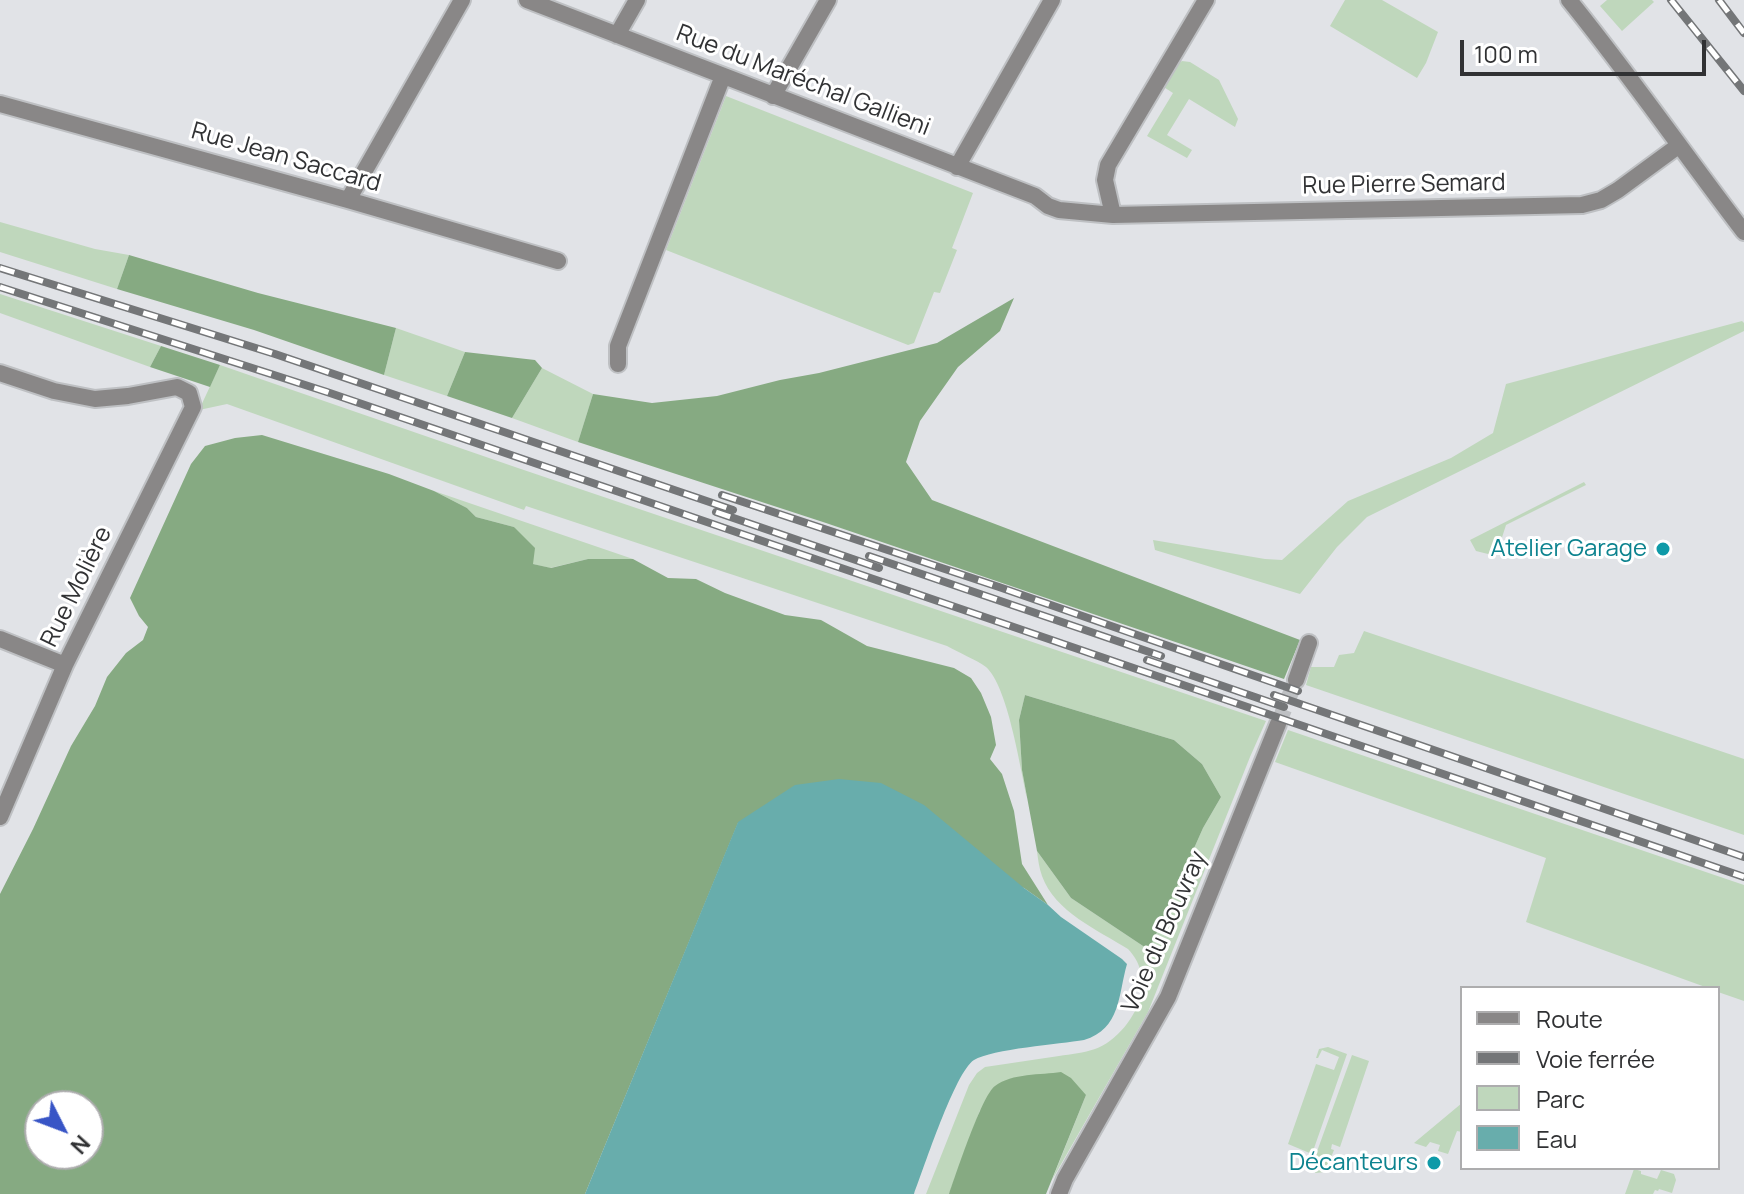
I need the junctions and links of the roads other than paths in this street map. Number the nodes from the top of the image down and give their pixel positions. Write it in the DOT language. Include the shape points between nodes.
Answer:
graph roads {
  1 [pos="462,0"];
  2 [pos="527,0"];
  3 [pos="637,0"];
  4 [pos="828,0"];
  5 [pos="1052,0"];
  6 [pos="1206,0"];
  7 [pos="1569,0"];
  8 [pos="617,35"];
  9 [pos="723,76"];
  10 [pos="773,96"];
  11 [pos="0,104"];
  12 [pos="1678,146"];
  13 [pos="957,167"];
  14 [pos="348,200"];
  15 [pos="1059,210"];
  16 [pos="1113,215"];
  17 [pos="1744,232"];
  18 [pos="558,261"];
  19 [pos="618,364"];
  20 [pos="0,373"];
  21 [pos="0,639"];
  22 [pos="1309,643"];
  23 [pos="65,665"];
  24 [pos="1296,680"];
  25 [pos="1278,724"];
  26 [pos="0,817"];
  27 [pos="1059,1194"];
  1 -- 14 [label="street"];
  2 -- 8 [label="street, Rue du Maréchal Gallieni"];
  3 -- 8 [label="street"];
  4 -- 10 [label="street"];
  5 -- 13 [label="street"];
  6 -- 16 [label="street" via="1108,165 1105,180"];
  7 -- 12 [label="street"];
  8 -- 9 [label="street, Rue du Maréchal Gallieni"];
  9 -- 10 [label="street, Rue du Maréchal Gallieni"];
  9 -- 19 [label="street" via="618,346"];
  10 -- 13 [label="street, Rue du Maréchal Gallieni"];
  11 -- 14 [label="street, Rue Jean Saccard"];
  12 -- 16 [label="street, Rue Pierre Semard" via="1618,190 1582,205"];
  12 -- 17 [label="street"];
  13 -- 15 [label="street, Rue du Maréchal Gallieni"];
  14 -- 18 [label="street, Rue Jean Saccard"];
  15 -- 16 [label="street, Rue Pierre Semard"];
  20 -- 23 [label="street, Rue Molière" via="95,399 177,387 189,393 193,407"];
  21 -- 23 [label="street"];
  22 -- 24 [label="street"];
  23 -- 26 [label="street, Rue Molière"];
  25 -- 27 [label="street, Voie du Bouvray" via="1168,997"];
}
